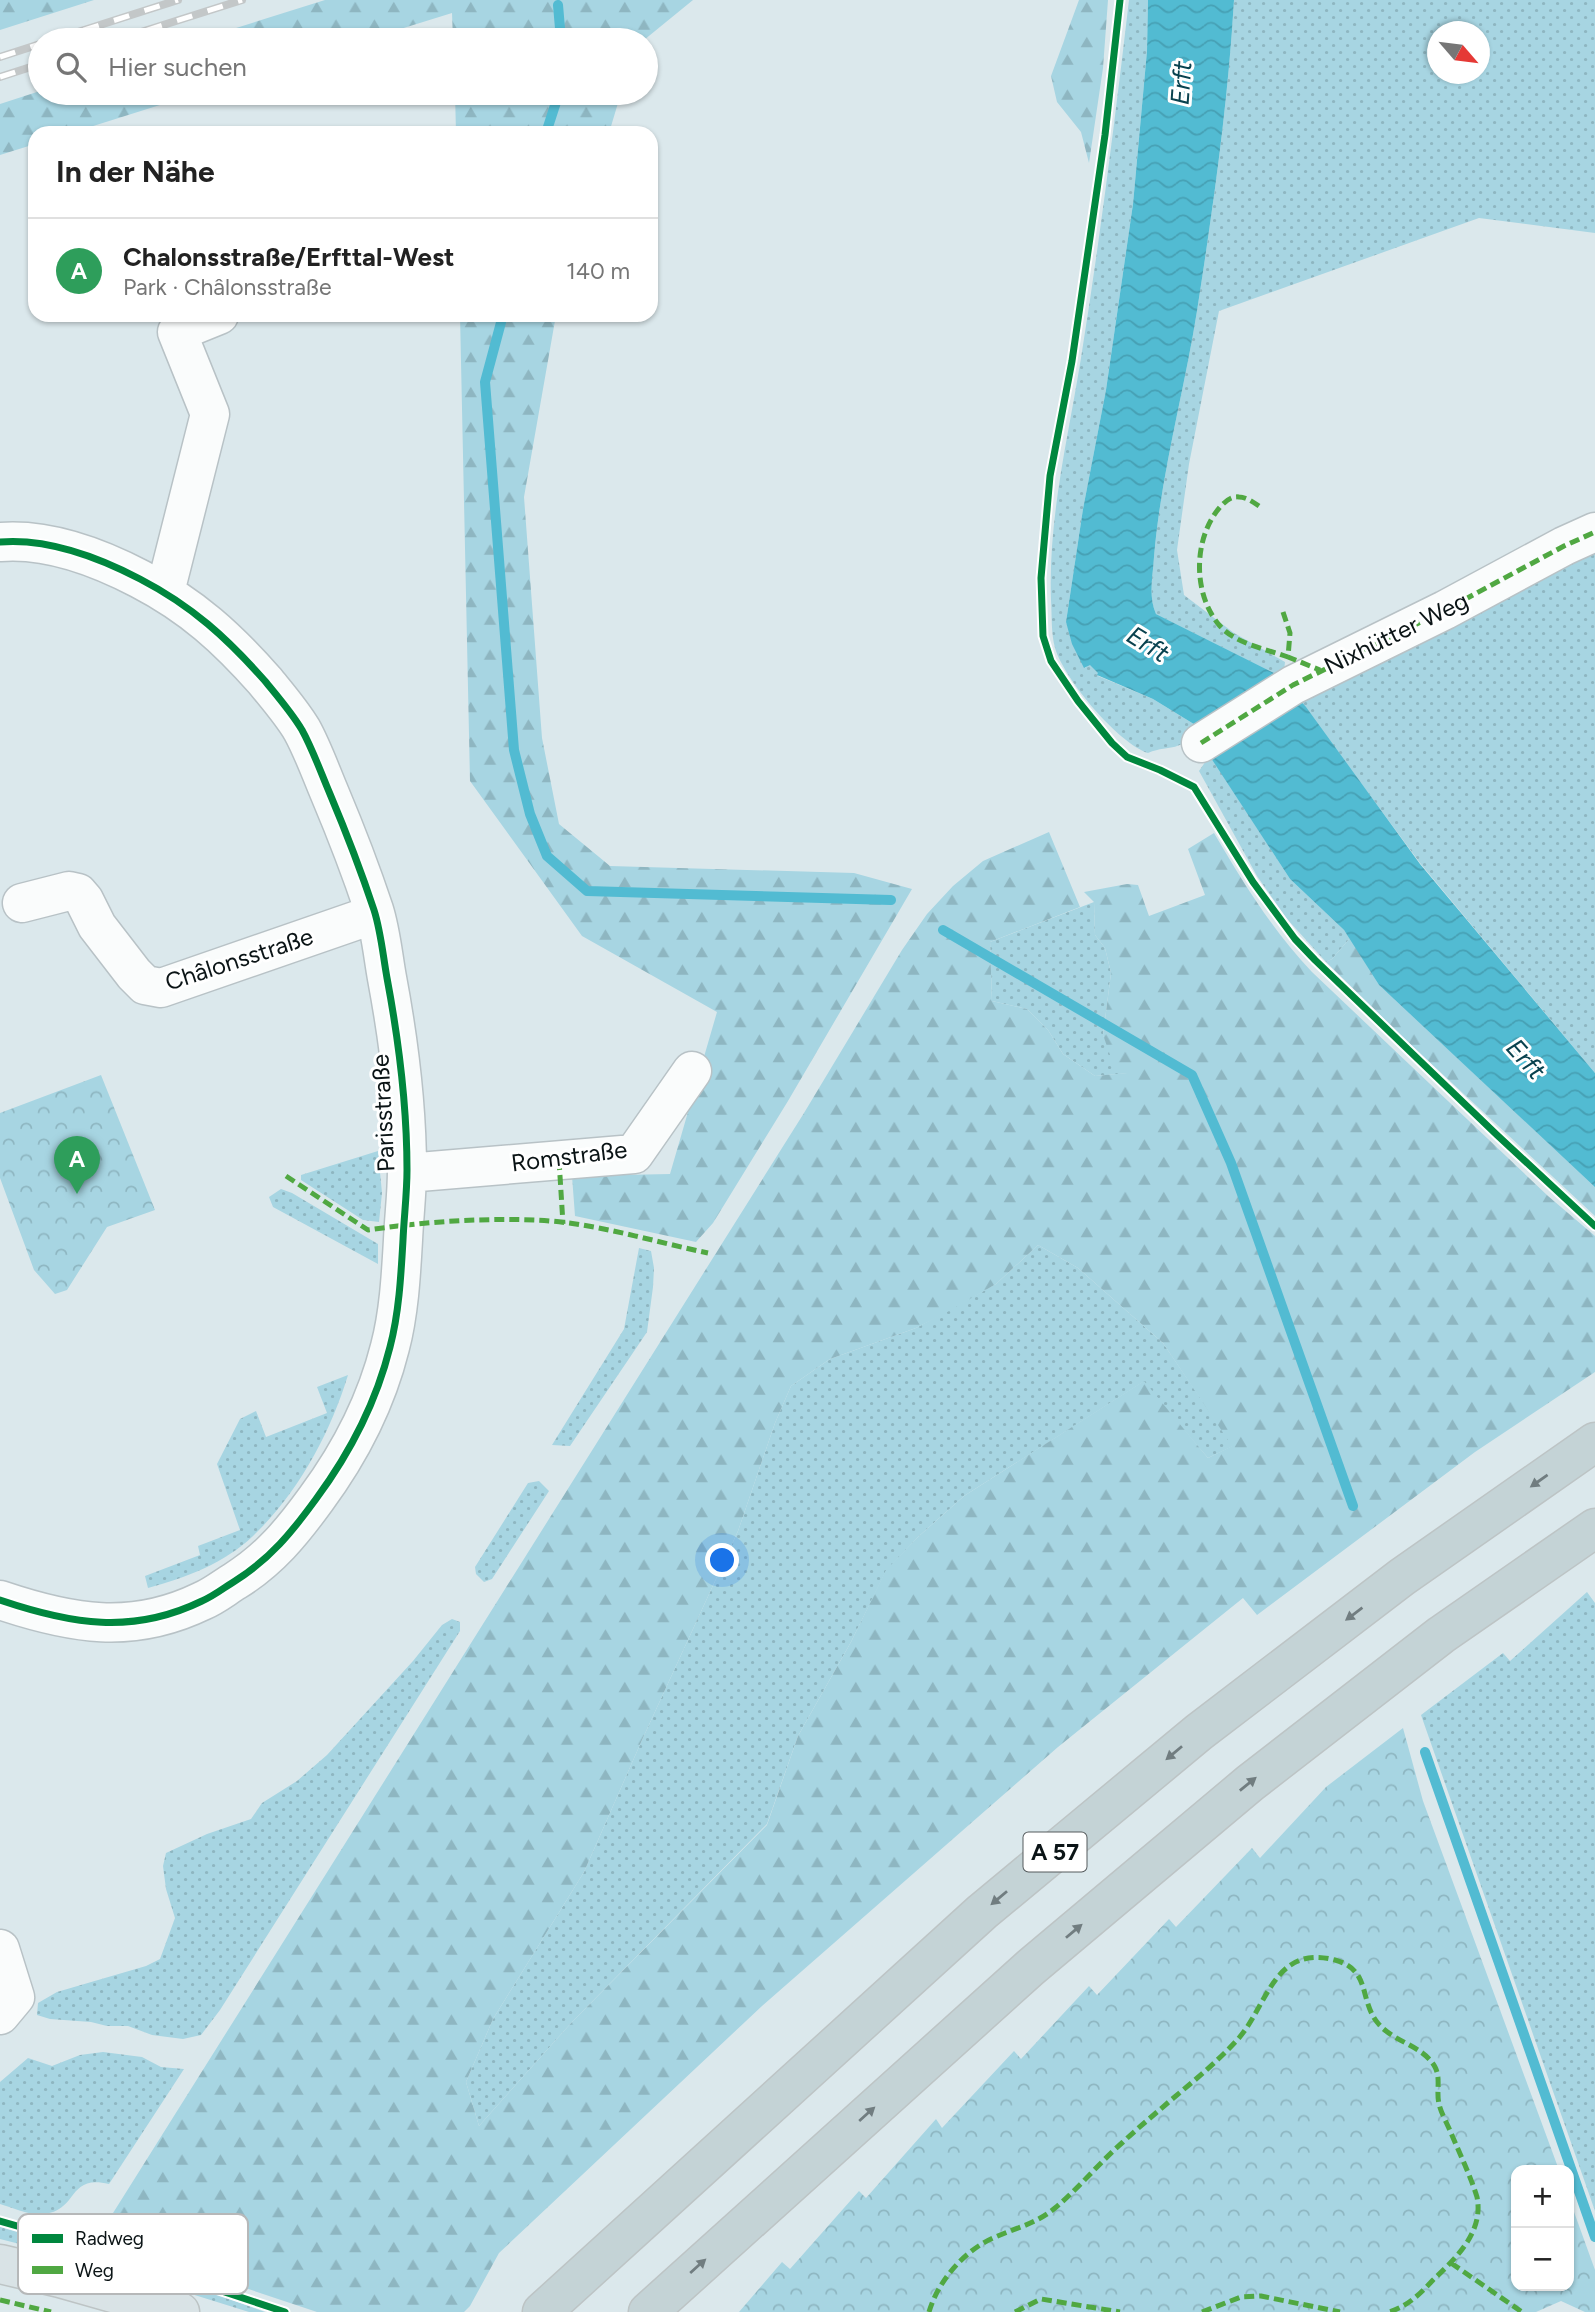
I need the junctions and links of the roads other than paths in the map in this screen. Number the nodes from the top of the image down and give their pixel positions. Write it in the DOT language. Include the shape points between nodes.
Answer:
graph roads {
  1 [pos="202,322"];
  2 [pos="1595,532"];
  3 [pos="0,542"];
  4 [pos="165,592"];
  5 [pos="1201,743"];
  6 [pos="22,903"];
  7 [pos="375,914"];
  8 [pos="692,1072"];
  9 [pos="407,1173"];
  10 [pos="1595,1442"];
  11 [pos="1595,1528"];
  12 [pos="0,1600"];
  13 [pos="0,1949"];
  14 [pos="0,2015"];
  15 [pos="0,2264"];
  16 [pos="18,2268"];
  17 [pos="116,2294"];
  18 [pos="546,2308"];
  19 [pos="180,2312"];
  20 [pos="648,2312"];
  1 -- 4 [label="street" via="177,332 210,414"];
  2 -- 5 [label="street, Nixhütter Weg" via="1293,685"];
  3 -- 4 [label="street, Parisstraße" via="101,559"];
  4 -- 7 [label="street, Parisstraße" via="234,646 302,730 344,826"];
  6 -- 7 [label="street, Châlonsstraße" via="69,891 78,893 134,974 145,985 161,989"];
  7 -- 9 [label="street, Parisstraße" via="397,1032"];
  8 -- 9 [label="street, Romstraße" via="634,1154"];
  9 -- 12 [label="street, Parisstraße" via="401,1270 391,1344 378,1388 351,1448 282,1544 203,1601 155,1618 80,1622"];
  10 -- 18 [label="highway, A 57, one-way" via="1402,1577 1199,1732 982,1912"];
  20 -- 11 [label="highway, one-way" via="1031,1967 1250,1783 1441,1635"];
  13 -- 14 [label="street" via="15,1997"];
  15 -- 16 [label="main road"];
  17 -- 19 [label="main road"];
}
